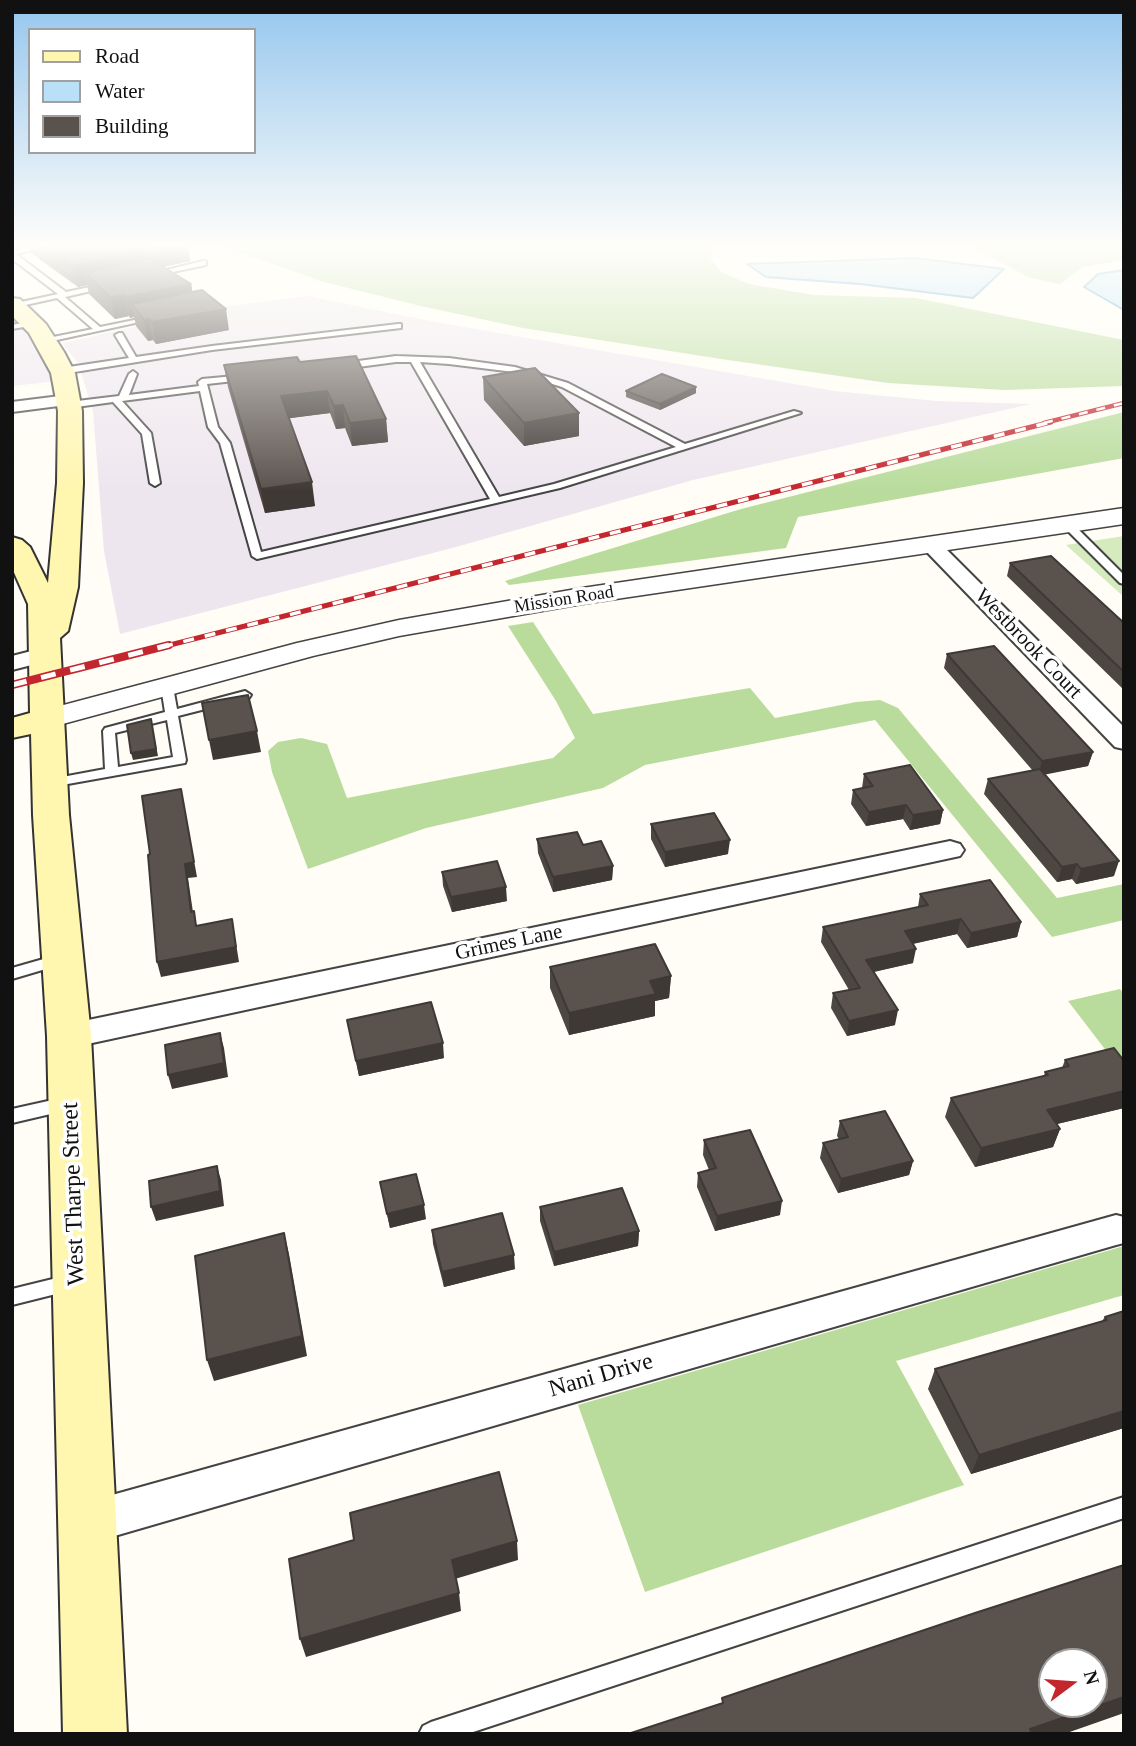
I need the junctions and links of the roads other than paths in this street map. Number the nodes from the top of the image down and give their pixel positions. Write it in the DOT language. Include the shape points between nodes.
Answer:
graph roads {
  1 [pos="29,327"];
  2 [pos="80,327"];
  3 [pos="96,327"];
  4 [pos="111,327"];
  5 [pos="385,327"];
  6 [pos="99,330"];
  7 [pos="119,335"];
  8 [pos="134,360"];
  9 [pos="414,360"];
  10 [pos="327,368"];
  11 [pos="62,371"];
  12 [pos="132,374"];
  13 [pos="257,376"];
  14 [pos="204,388"];
  15 [pos="119,399"];
  16 [pos="69,402"];
  17 [pos="12,407"];
  18 [pos="797,412"];
  19 [pos="684,447"];
  20 [pos="155,483"];
  21 [pos="496,500"];
  22 [pos="1124,516"];
  23 [pos="1068,525"];
  24 [pos="66,527"];
  25 [pos="932,546"];
  26 [pos="16,550"];
  27 [pos="1124,580"];
  28 [pos="47,654"];
  29 [pos="12,663"];
  30 [pos="167,687"];
  31 [pos="245,695"];
  32 [pos="172,714"];
  33 [pos="48,719"];
  34 [pos="12,728"];
  35 [pos="1124,742"];
  36 [pos="113,772"];
  37 [pos="50,783"];
  38 [pos="950,850"];
  39 [pos="62,958"];
  40 [pos="12,974"];
  41 [pos="69,1035"];
  42 [pos="71,1103"];
  43 [pos="12,1116"];
  44 [pos="1116,1230"];
  45 [pos="78,1281"];
  46 [pos="12,1297"];
  47 [pos="1124,1507"];
  48 [pos="87,1523"];
  49 [pos="95,1734"];
  50 [pos="431,1734"];
  1 -- 11 [label="main road"];
  2 -- 6 [label="lane"];
  3 -- 6 [label="lane"];
  4 -- 6 [label="lane"];
  5 -- 8 [label="lane"];
  7 -- 8 [label="lane"];
  8 -- 11 [label="lane"];
  9 -- 10 [label="lane"];
  9 -- 19 [label="lane" via="515,370 565,385"];
  9 -- 21 [label="lane"];
  11 -- 16 [label="main road"];
  12 -- 15 [label="lane"];
  13 -- 14 [label="lane" via="202,382"];
  14 -- 15 [label="lane"];
  14 -- 21 [label="lane" via="257,556"];
  15 -- 16 [label="lane"];
  15 -- 20 [label="lane" via="146,433"];
  16 -- 17 [label="street"];
  16 -- 24 [label="main road"];
  18 -- 19 [label="lane"];
  19 -- 21 [label="lane"];
  22 -- 23 [label="street, Mission Road"];
  23 -- 25 [label="street, Mission Road"];
  23 -- 27 [label="lane"];
  24 -- 26 [label="main road" via="53,539"];
  24 -- 28 [label="main road" via="63,587"];
  25 -- 30 [label="street, Mission Road" via="582,596 399,628"];
  25 -- 35 [label="street, Westbrook Court"];
  26 -- 28 [label="main road" via="43,604"];
  28 -- 29 [label="street"];
  28 -- 33 [label="main road, West Tharpe Street"];
  30 -- 32 [label="lane"];
  30 -- 33 [label="street, Mission Road"];
  31 -- 32 [label="lane"];
  32 -- 36 [label="lane" via="109,731"];
  32 -- 36 [label="lane" via="180,760"];
  33 -- 34 [label="main road, Mission Road"];
  33 -- 37 [label="main road, West Tharpe Street"];
  36 -- 37 [label="lane"];
  37 -- 39 [label="main road, West Tharpe Street"];
  38 -- 41 [label="street, Grimes Lane"];
  39 -- 40 [label="lane"];
  39 -- 41 [label="main road, West Tharpe Street"];
  41 -- 42 [label="main road, West Tharpe Street"];
  42 -- 43 [label="lane"];
  42 -- 45 [label="main road, West Tharpe Street"];
  44 -- 48 [label="street, Nani Drive"];
  45 -- 46 [label="lane"];
  45 -- 48 [label="main road, West Tharpe Street"];
  47 -- 50 [label="lane"];
  48 -- 49 [label="main road, West Tharpe Street"];
}
